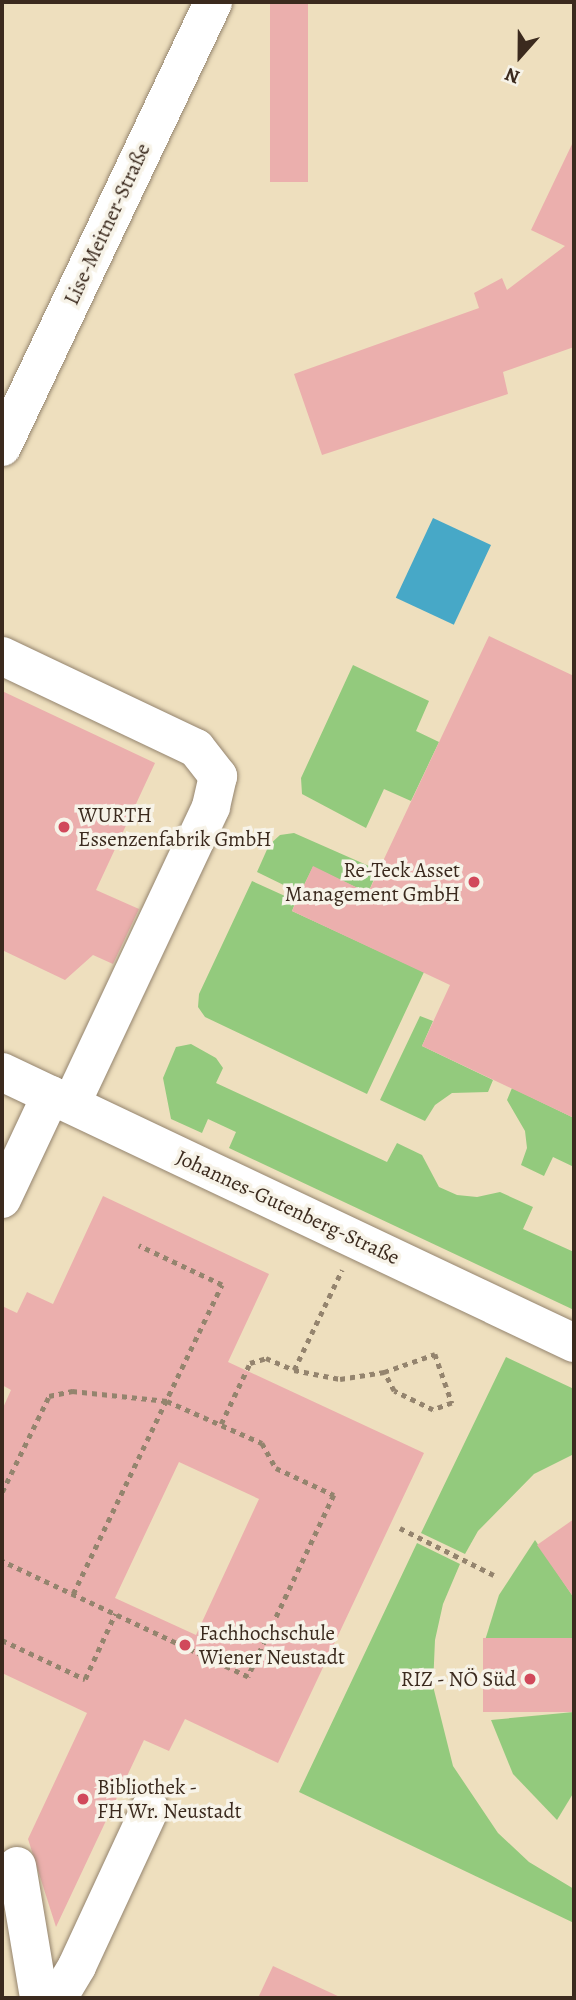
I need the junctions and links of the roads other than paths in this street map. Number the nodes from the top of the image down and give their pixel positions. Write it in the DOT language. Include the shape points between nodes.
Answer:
graph roads {
  1 [pos="213,2"];
  2 [pos="2,447"];
  3 [pos="2,656"];
  4 [pos="2,1072"];
  5 [pos="61,1100"];
  6 [pos="2,1199"];
  7 [pos="574,1343"];
  8 [pos="150,1809"];
  9 [pos="17,1866"];
  10 [pos="38,1998"];
  11 [pos="58,1998"];
  1 -- 2 [label="street, Lise-Meitner-Straße"];
  3 -- 5 [label="street" via="196,748 218,776 211,807 104,1032"];
  4 -- 5 [label="street, Johannes-Gutenberg-Straße"];
  5 -- 6 [label="street"];
  5 -- 7 [label="street, Johannes-Gutenberg-Straße"];
  8 -- 11 [label="street"];
  9 -- 10 [label="street"];
}
